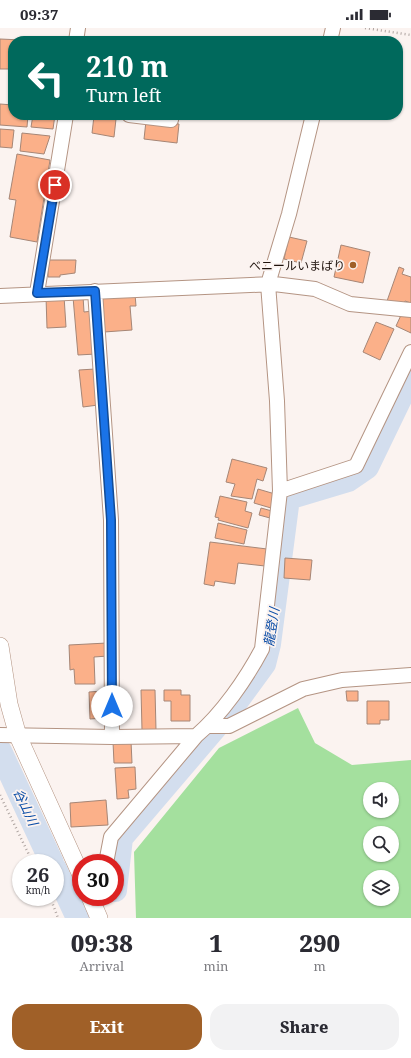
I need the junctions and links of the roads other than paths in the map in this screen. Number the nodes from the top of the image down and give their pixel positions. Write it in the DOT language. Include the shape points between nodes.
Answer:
graph roads {
  1 [pos="65,120"];
  2 [pos="312,120"];
  3 [pos="268,284"];
  4 [pos="95,291"];
  5 [pos="37,293"];
  6 [pos="0,296"];
  7 [pos="411,310"];
  8 [pos="411,352"];
  9 [pos="280,491"];
  10 [pos="0,646"];
  11 [pos="411,676"];
  12 [pos="209,726"];
  13 [pos="9,735"];
  14 [pos="196,736"];
  15 [pos="112,738"];
  16 [pos="108,854"];
  17 [pos="72,858"];
  18 [pos="94,906"];
  19 [pos="99,918"];
  1 -- 5 [label="street"];
  2 -- 3 [label="street" via="289,214"];
  3 -- 4 [label="street"];
  3 -- 7 [label="street" via="315,289 350,304"];
  3 -- 9 [label="street" via="277,401"];
  4 -- 5 [label="street"];
  4 -- 15 [label="street" via="111,520"];
  5 -- 6 [label="street"];
  8 -- 9 [label="street" via="356,466"];
  9 -- 12 [label="street" via="262,649 252,668"];
  10 -- 13 [label="street" via="9,704"];
  11 -- 12 [label="street" via="342,680 311,687 229,726"];
  12 -- 14 [label="street"];
  13 -- 15 [label="street"];
  13 -- 17 [label="street"];
  14 -- 15 [label="street"];
  14 -- 16 [label="street" via="111,837"];
  18 -- 19 [label="street"];
}
